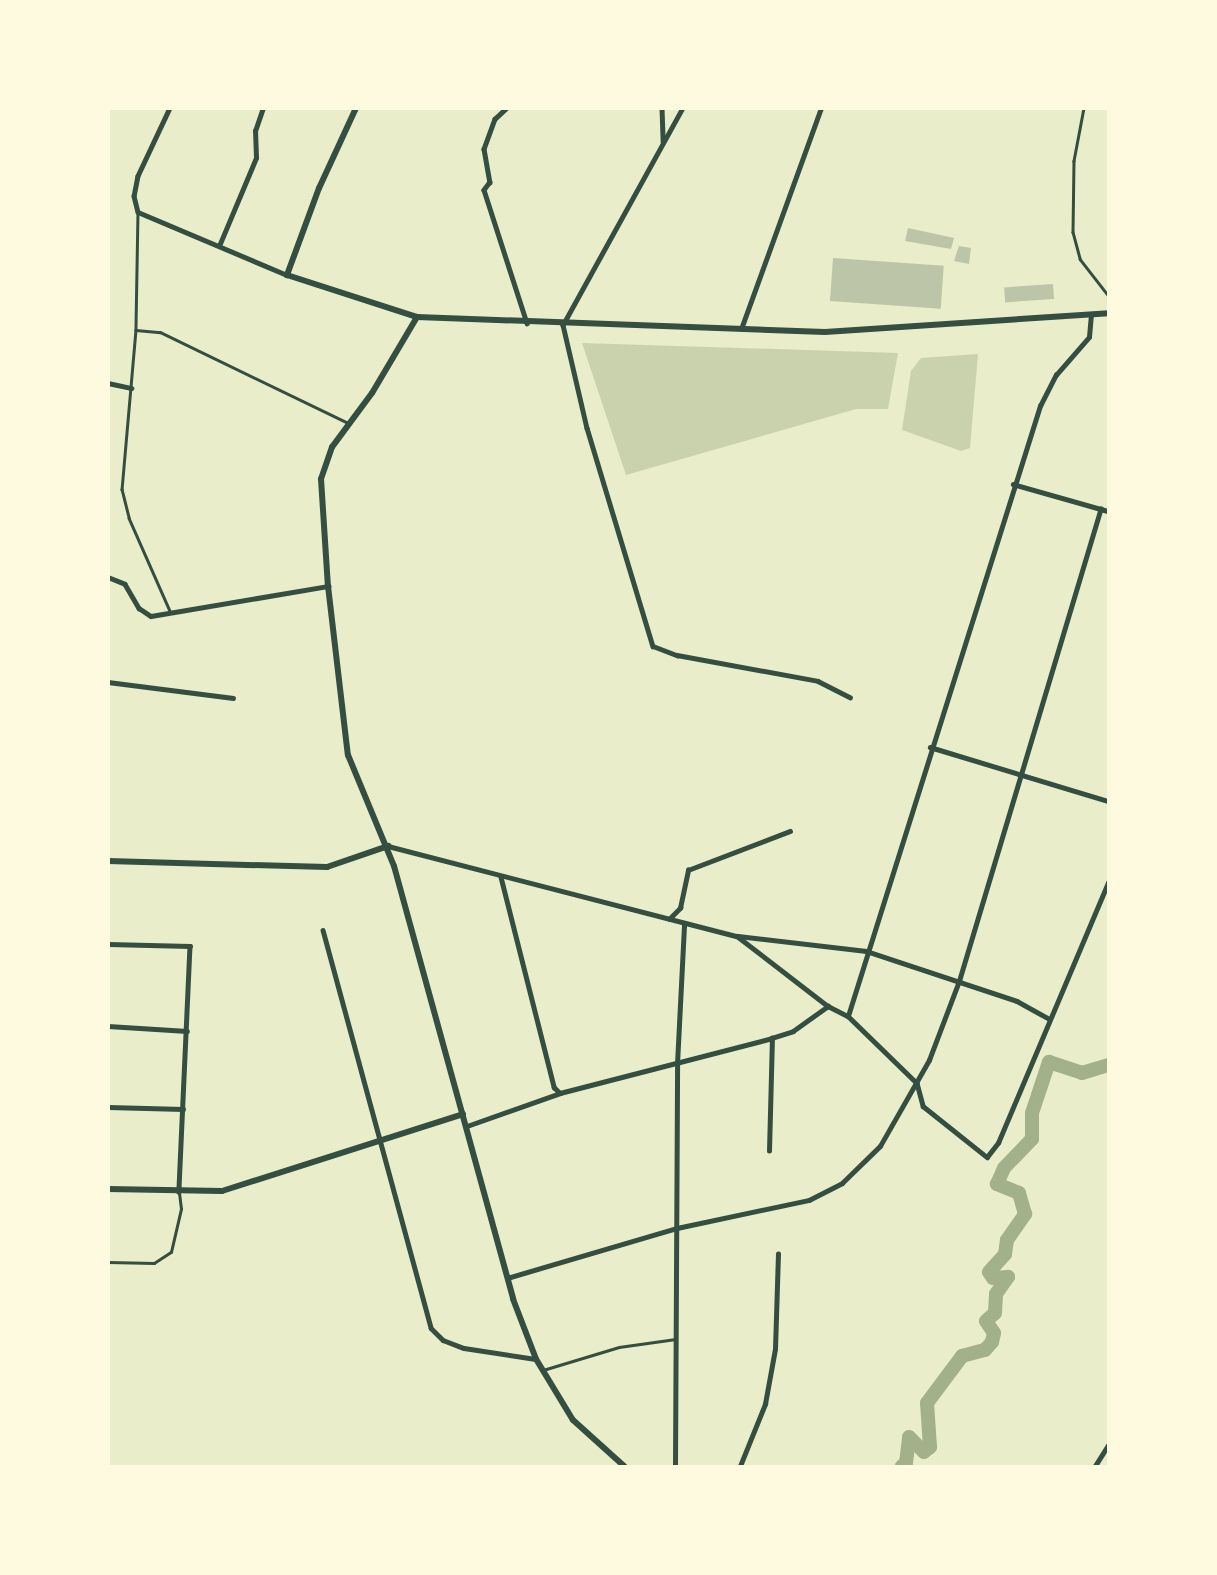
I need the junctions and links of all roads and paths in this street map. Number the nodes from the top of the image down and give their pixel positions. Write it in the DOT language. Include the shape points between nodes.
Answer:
graph roads {
  1 [pos="170,108"];
  2 [pos="263,108"];
  3 [pos="356,108"];
  4 [pos="507,108"];
  5 [pos="662,108"];
  6 [pos="683,108"];
  7 [pos="821,108"];
  8 [pos="1084,108"];
  9 [pos="663,143"];
  10 [pos="138,212"];
  11 [pos="219,247"];
  12 [pos="287,275"];
  13 [pos="1108,295"];
  14 [pos="1108,313"];
  15 [pos="1091,315"];
  16 [pos="417,317"];
  17 [pos="527,323"];
  18 [pos="563,325"];
  19 [pos="136,330"];
  20 [pos="741,330"];
  21 [pos="108,383"];
  22 [pos="131,388"];
  23 [pos="348,423"];
  24 [pos="1013,484"];
  25 [pos="1101,509"];
  26 [pos="1108,511"];
  27 [pos="108,577"];
  28 [pos="328,586"];
  29 [pos="171,614"];
  30 [pos="108,682"];
  31 [pos="850,697"];
  32 [pos="233,698"];
  33 [pos="930,747"];
  34 [pos="1020,772"];
  35 [pos="1108,801"];
  36 [pos="790,831"];
  37 [pos="388,846"];
  38 [pos="108,861"];
  39 [pos="501,877"];
  40 [pos="1108,882"];
  41 [pos="668,920"];
  42 [pos="684,924"];
  43 [pos="323,930"];
  44 [pos="737,936"];
  45 [pos="108,944"];
  46 [pos="866,951"];
  47 [pos="959,981"];
  48 [pos="828,1006"];
  49 [pos="848,1016"];
  50 [pos="1048,1018"];
  51 [pos="108,1027"];
  52 [pos="187,1031"];
  53 [pos="772,1038"];
  54 [pos="677,1063"];
  55 [pos="917,1083"];
  56 [pos="560,1093"];
  57 [pos="108,1107"];
  58 [pos="183,1109"];
  59 [pos="463,1114"];
  60 [pos="467,1126"];
  61 [pos="381,1141"];
  62 [pos="769,1151"];
  63 [pos="108,1189"];
  64 [pos="179,1192"];
  65 [pos="677,1228"];
  66 [pos="778,1254"];
  67 [pos="108,1262"];
  68 [pos="507,1278"];
  69 [pos="675,1339"];
  70 [pos="536,1359"];
  71 [pos="543,1370"];
  72 [pos="1108,1445"];
  73 [pos="624,1466"];
  74 [pos="676,1466"];
  75 [pos="740,1466"];
  76 [pos="1095,1466"];
  1 -- 10 [label="street" via="138,176 134,196"];
  2 -- 11 [label="street" via="255,131 256,158"];
  3 -- 12 [label="street" via="319,188"];
  4 -- 17 [label="street" via="495,119 484,149 490,182 484,190"];
  5 -- 9 [label="street"];
  6 -- 9 [label="street"];
  7 -- 20 [label="street"];
  8 -- 13 [label="lane" via="1074,161 1073,232 1080,259"];
  9 -- 18 [label="street"];
  10 -- 11 [label="street"];
  10 -- 19 [label="lane"];
  11 -- 12 [label="street"];
  12 -- 16 [label="street"];
  14 -- 15 [label="street"];
  15 -- 20 [label="street" via="825,332"];
  15 -- 24 [label="street" via="1089,337 1056,375 1040,406"];
  16 -- 17 [label="street"];
  16 -- 23 [label="street"];
  17 -- 18 [label="street"];
  18 -- 20 [label="street"];
  18 -- 31 [label="street" via="574,381 653,646 677,655 818,681"];
  19 -- 22 [label="lane"];
  19 -- 23 [label="lane" via="160,332"];
  21 -- 22 [label="street"];
  22 -- 29 [label="lane" via="122,489 129,518"];
  23 -- 28 [label="street" via="332,447 321,479"];
  24 -- 25 [label="street"];
  24 -- 33 [label="street"];
  25 -- 26 [label="street"];
  25 -- 34 [label="street"];
  27 -- 29 [label="street" via="125,584 139,608 151,615"];
  28 -- 29 [label="street"];
  28 -- 37 [label="street" via="348,755"];
  30 -- 32 [label="street"];
  33 -- 34 [label="street"];
  33 -- 46 [label="street"];
  34 -- 35 [label="street"];
  34 -- 47 [label="street"];
  36 -- 41 [label="street" via="688,870 680,908"];
  37 -- 38 [label="street" via="327,867"];
  37 -- 39 [label="street"];
  37 -- 59 [label="street"];
  39 -- 41 [label="street"];
  39 -- 56 [label="street" via="554,1087"];
  40 -- 50 [label="street"];
  41 -- 42 [label="street"];
  42 -- 44 [label="street"];
  42 -- 54 [label="street"];
  43 -- 61 [label="street"];
  44 -- 46 [label="street"];
  44 -- 48 [label="street"];
  45 -- 52 [label="street" via="190,946"];
  46 -- 47 [label="street"];
  46 -- 49 [label="street"];
  47 -- 50 [label="street" via="1017,1001"];
  47 -- 55 [label="street"];
  48 -- 49 [label="street"];
  48 -- 53 [label="street" via="793,1031"];
  49 -- 55 [label="street"];
  50 -- 55 [label="street" via="998,1143 987,1157 923,1106"];
  51 -- 52 [label="street"];
  52 -- 58 [label="street"];
  53 -- 54 [label="street"];
  53 -- 62 [label="street"];
  54 -- 56 [label="street"];
  54 -- 65 [label="street"];
  55 -- 65 [label="street" via="880,1146 842,1183 809,1199"];
  56 -- 60 [label="street"];
  57 -- 58 [label="street"];
  58 -- 64 [label="street"];
  59 -- 60 [label="street"];
  59 -- 61 [label="street"];
  60 -- 68 [label="street"];
  61 -- 64 [label="street" via="222,1191"];
  61 -- 70 [label="street" via="431,1328 443,1340 464,1348"];
  63 -- 64 [label="street"];
  64 -- 67 [label="lane" via="181,1209 171,1252 154,1263"];
  65 -- 68 [label="street"];
  65 -- 69 [label="street"];
  66 -- 75 [label="street" via="775,1349 765,1404"];
  68 -- 70 [label="street"];
  69 -- 71 [label="lane" via="620,1347"];
  69 -- 74 [label="street"];
  70 -- 71 [label="street"];
  71 -- 73 [label="street" via="573,1420"];
  72 -- 76 [label="street"];
}
